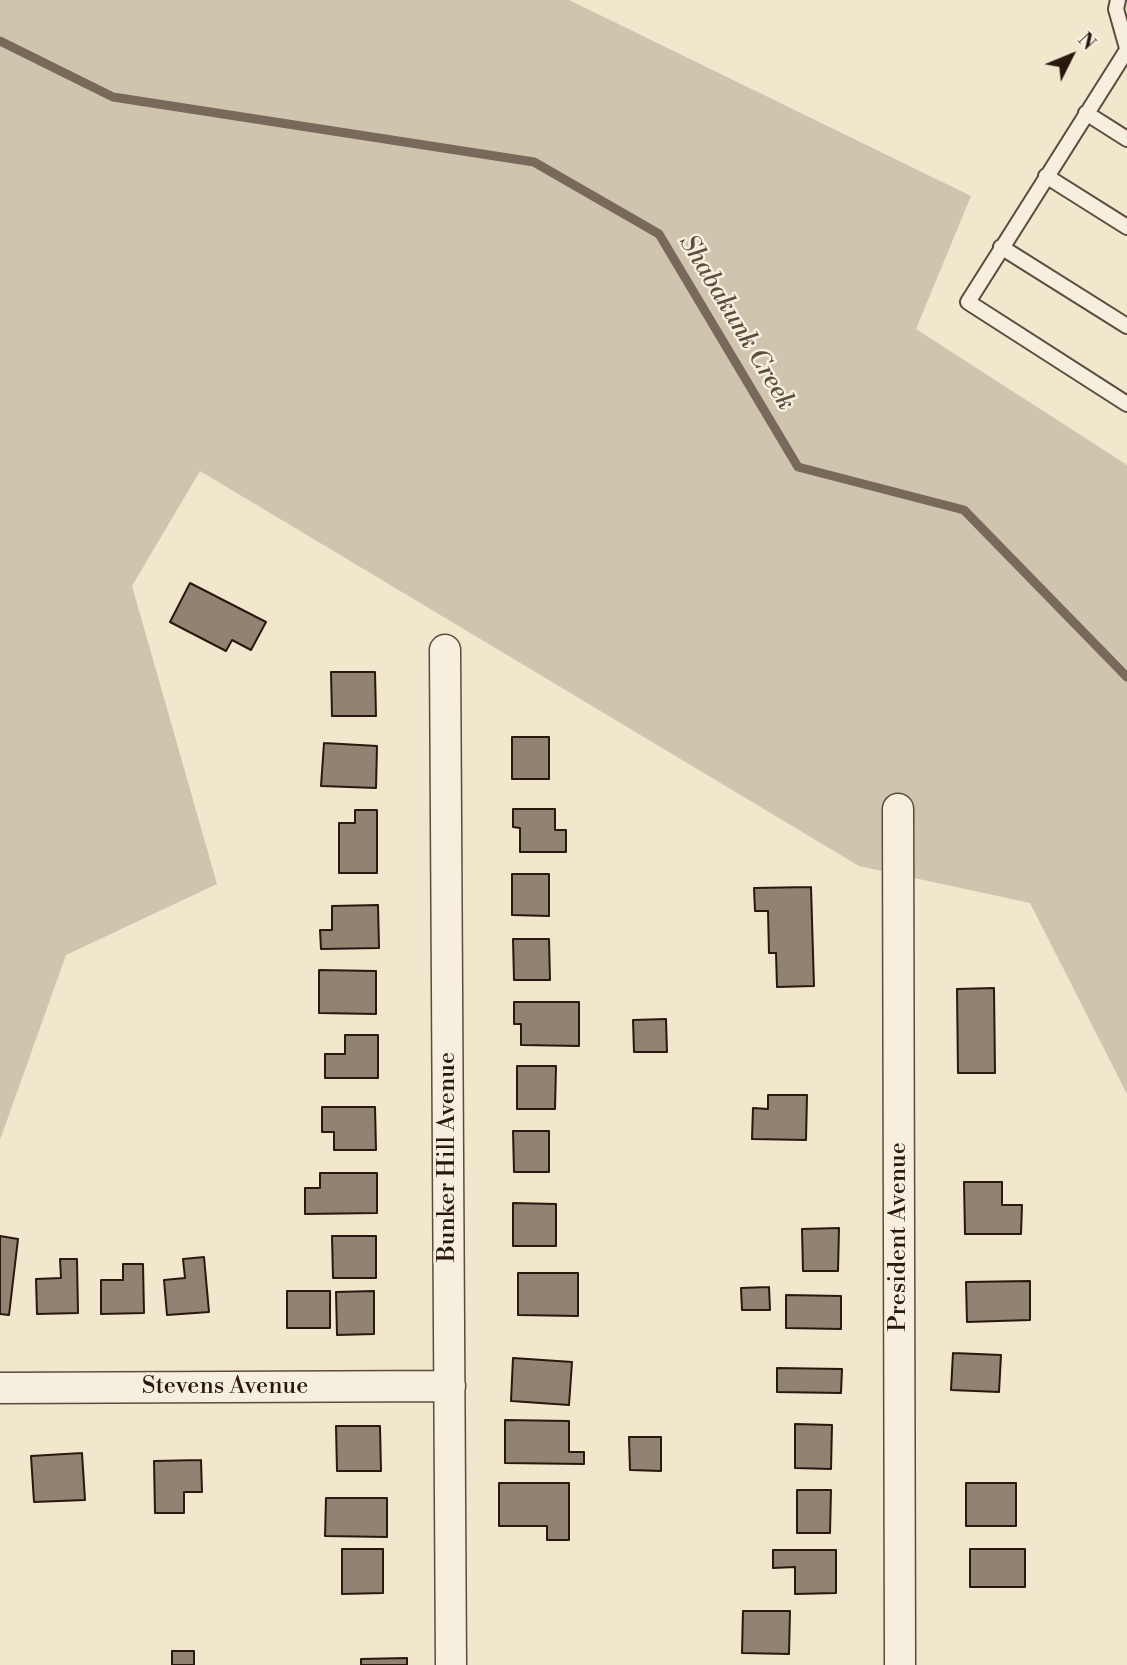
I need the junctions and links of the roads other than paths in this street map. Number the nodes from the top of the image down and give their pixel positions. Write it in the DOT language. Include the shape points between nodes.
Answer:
graph roads {
  1 [pos="1118,0"];
  2 [pos="1127,49"];
  3 [pos="1086,113"];
  4 [pos="1127,139"];
  5 [pos="1046,176"];
  6 [pos="1127,227"];
  7 [pos="1001,247"];
  8 [pos="1127,326"];
  9 [pos="1127,404"];
  10 [pos="445,650"];
  11 [pos="898,809"];
  12 [pos="450,1386"];
  13 [pos="0,1388"];
  14 [pos="451,1665"];
  15 [pos="901,1665"];
  1 -- 2 [label="lane" via="1116,9"];
  2 -- 3 [label="lane"];
  3 -- 4 [label="lane"];
  3 -- 5 [label="lane"];
  5 -- 6 [label="lane"];
  5 -- 7 [label="lane"];
  7 -- 8 [label="lane"];
  7 -- 9 [label="lane" via="968,302"];
  10 -- 12 [label="street, Bunker Hill Avenue"];
  11 -- 15 [label="street, President Avenue"];
  12 -- 13 [label="street, Stevens Avenue"];
  12 -- 14 [label="street, Bunker Hill Avenue"];
}
